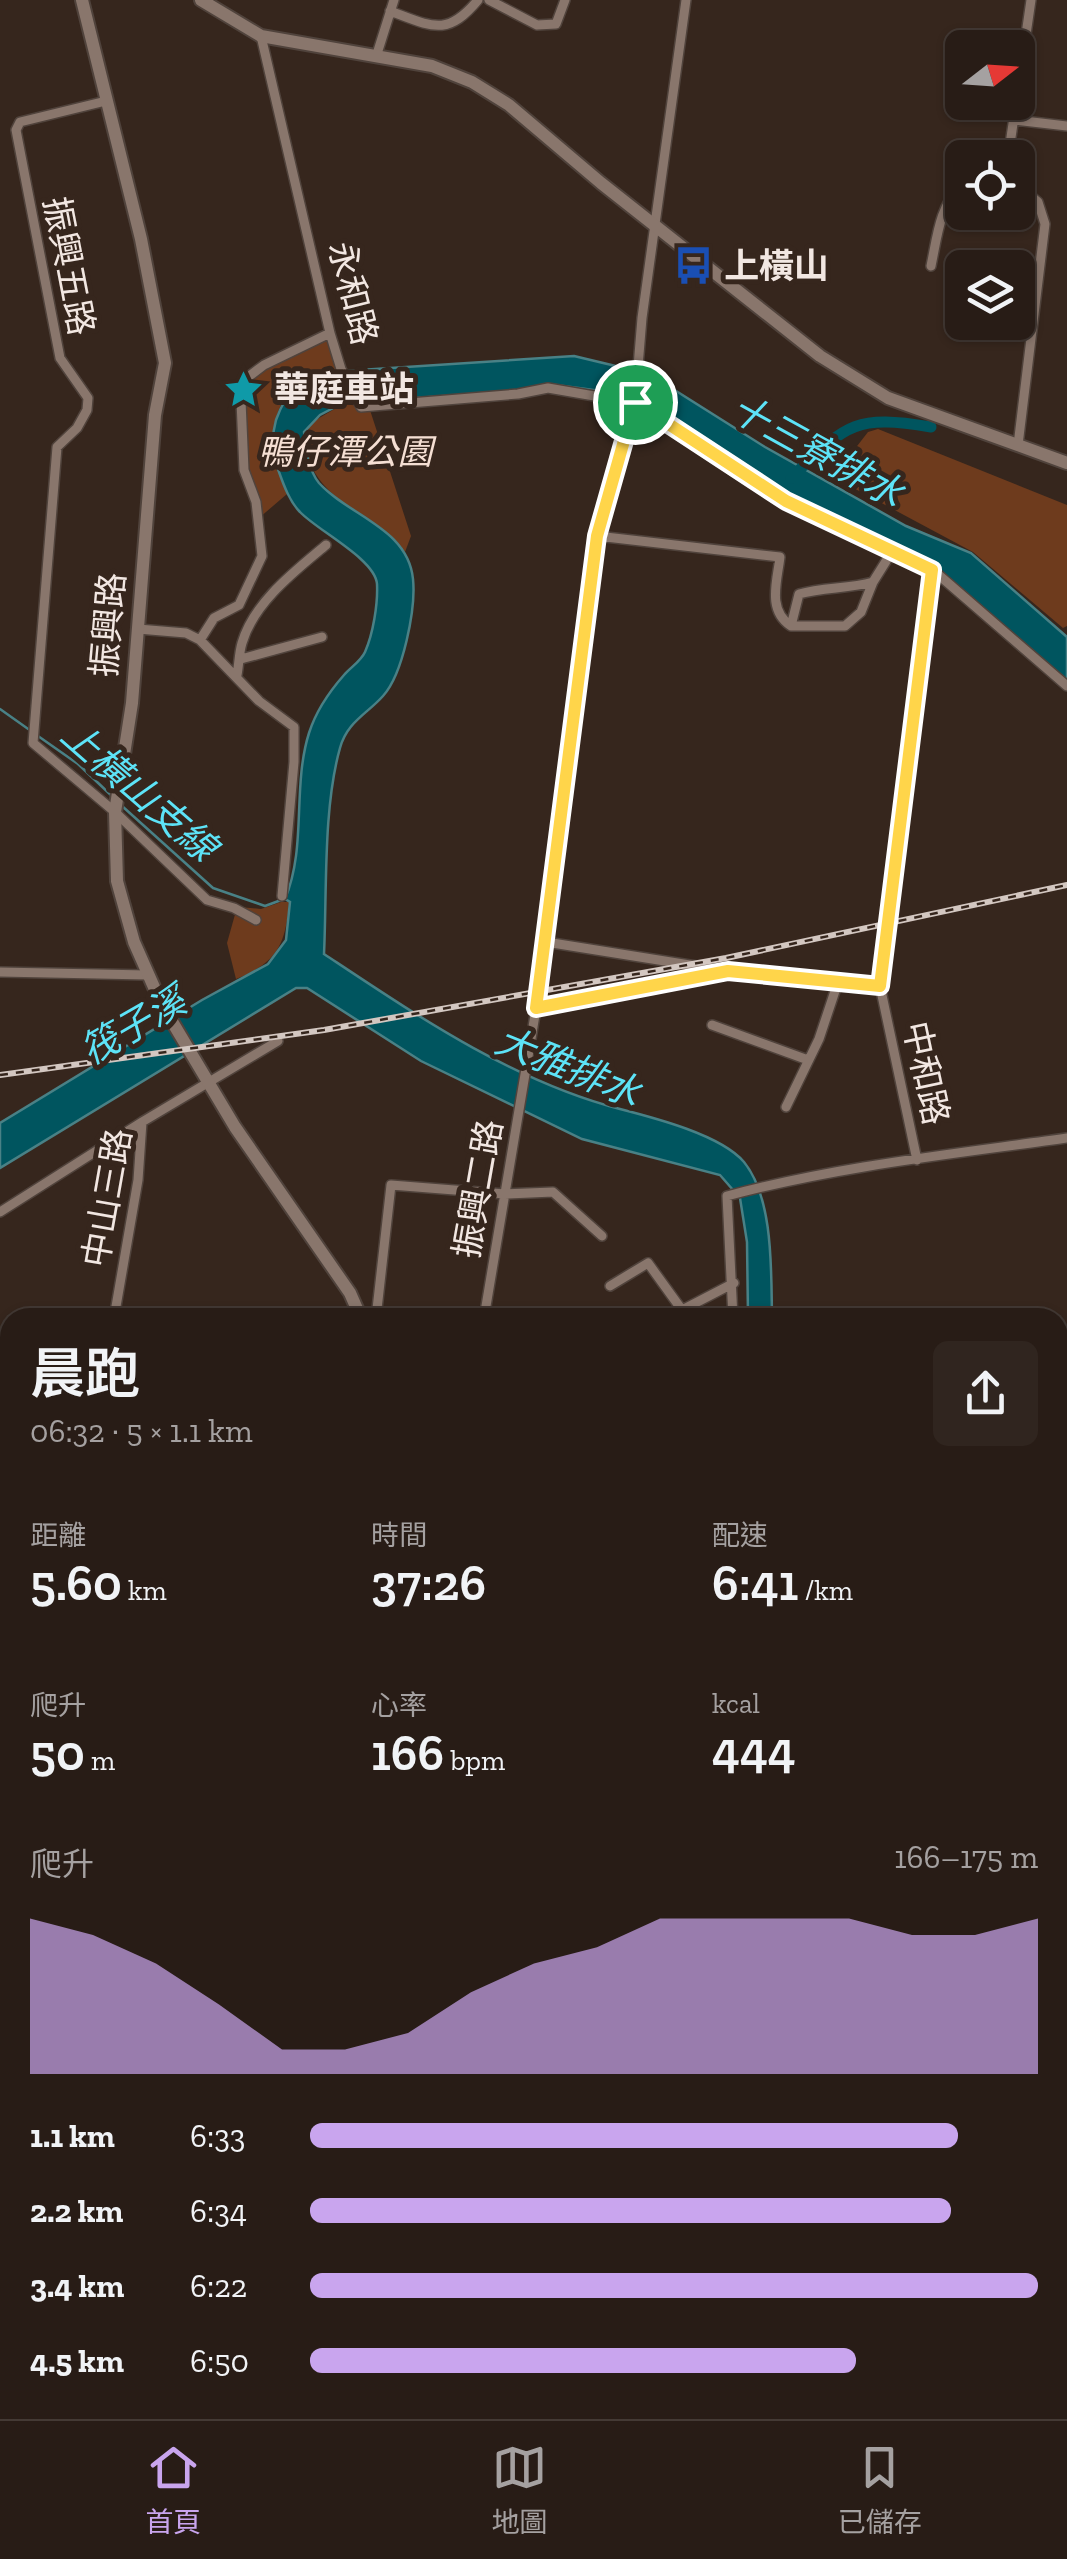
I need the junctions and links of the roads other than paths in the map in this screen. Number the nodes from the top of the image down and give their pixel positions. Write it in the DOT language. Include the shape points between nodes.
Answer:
graph roads {
  1 [pos="82,0"];
  2 [pos="201,0"];
  3 [pos="394,0"];
  4 [pos="478,0"];
  5 [pos="489,0"];
  6 [pos="565,0"];
  7 [pos="686,0"];
  8 [pos="1030,0"];
  9 [pos="390,12"];
  10 [pos="1026,30"];
  11 [pos="262,36"];
  12 [pos="376,57"];
  13 [pos="106,101"];
  14 [pos="1015,120"];
  15 [pos="1067,126"];
  16 [pos="1011,140"];
  17 [pos="1035,199"];
  18 [pos="945,208"];
  19 [pos="654,224"];
  20 [pos="931,266"];
  21 [pos="330,334"];
  22 [pos="636,401"];
  23 [pos="1018,445"];
  24 [pos="1067,463"];
  25 [pos="597,536"];
  26 [pos="326,545"];
  27 [pos="898,556"];
  28 [pos="932,570"];
  29 [pos="872,582"];
  30 [pos="791,626"];
  31 [pos="138,629"];
  32 [pos="322,638"];
  33 [pos="200,640"];
  34 [pos="241,659"];
  35 [pos="237,675"];
  36 [pos="1067,686"];
  37 [pos="115,812"];
  38 [pos="282,896"];
  39 [pos="256,920"];
  40 [pos="546,942"];
  41 [pos="728,971"];
  42 [pos="0,972"];
  43 [pos="147,975"];
  44 [pos="838,982"];
  45 [pos="880,986"];
  46 [pos="536,1008"];
  47 [pos="712,1025"];
  48 [pos="278,1041"];
  49 [pos="808,1060"];
  50 [pos="208,1080"];
  51 [pos="786,1106"];
  52 [pos="142,1122"];
  53 [pos="1067,1138"];
  54 [pos="917,1160"];
  55 [pos="505,1194"];
  56 [pos="0,1212"];
  57 [pos="602,1236"];
  58 [pos="734,1284"];
  59 [pos="610,1286"];
  60 [pos="116,1308"];
  61 [pos="356,1308"];
  62 [pos="377,1308"];
  63 [pos="486,1308"];
  64 [pos="681,1308"];
  65 [pos="686,1308"];
  66 [pos="733,1308"];
  1 -- 13 [label="street, 振興路"];
  2 -- 11 [label="street"];
  3 -- 9 [label="street"];
  4 -- 9 [label="street" via="448,25"];
  5 -- 6 [label="street" via="537,25 556,24"];
  7 -- 19 [label="street"];
  8 -- 10 [label="street"];
  9 -- 12 [label="street"];
  11 -- 12 [label="street"];
  11 -- 21 [label="street, 永和路"];
  12 -- 19 [label="street" via="432,66 472,82"];
  13 -- 31 [label="street, 振興路" via="165,363"];
  13 -- 37 [label="street, 振興五路" via="20,122 16,130 60,358 88,398 77,428 56,447 33,743"];
  14 -- 15 [label="street"];
  14 -- 16 [label="street"];
  17 -- 23 [label="street" via="1045,224"];
  18 -- 20 [label="street"];
  19 -- 22 [label="street"];
  19 -- 23 [label="street" via="820,356 888,398"];
  21 -- 22 [label="street, 永和路" via="361,407 548,388"];
  21 -- 33 [label="street" via="248,377 241,401 244,470 256,502 262,556 238,605 214,618"];
  22 -- 25 [label="street"];
  22 -- 27 [label="street" via="786,501"];
  23 -- 24 [label="street"];
  25 -- 30 [label="street" via="780,557 774,602 779,618"];
  25 -- 40 [label="street"];
  26 -- 34 [label="street" via="259,611"];
  27 -- 28 [label="street"];
  27 -- 29 [label="street" via="888,558"];
  28 -- 36 [label="street"];
  28 -- 45 [label="street"];
  29 -- 30 [label="street" via="861,612 845,626"];
  29 -- 30 [label="street" via="799,594"];
  31 -- 33 [label="street"];
  31 -- 37 [label="street, 振興路"];
  32 -- 34 [label="street"];
  33 -- 35 [label="street"];
  34 -- 35 [label="street"];
  35 -- 38 [label="street" via="294,727"];
  37 -- 39 [label="street, 振興五路" via="207,900"];
  37 -- 43 [label="street, 振興路" via="117,881"];
  40 -- 41 [label="street"];
  40 -- 46 [label="street"];
  41 -- 44 [label="street, 中和路"];
  41 -- 46 [label="street, 中和路"];
  42 -- 43 [label="street"];
  43 -- 50 [label="street, 振興路"];
  44 -- 45 [label="street, 中和路"];
  44 -- 49 [label="street"];
  45 -- 54 [label="street, 中和路"];
  46 -- 55 [label="street, 振興二路"];
  47 -- 49 [label="street"];
  48 -- 50 [label="street, 中山三路"];
  49 -- 51 [label="street"];
  50 -- 52 [label="street, 中山三路"];
  50 -- 61 [label="street, 振興路"];
  52 -- 56 [label="street"];
  52 -- 60 [label="street, 中山三路"];
  53 -- 54 [label="street, 中和路"];
  54 -- 58 [label="street, 中和路" via="728,1196"];
  55 -- 57 [label="street" via="552,1192"];
  55 -- 62 [label="street" via="391,1186"];
  55 -- 63 [label="street, 振興二路"];
  58 -- 65 [label="street"];
  58 -- 66 [label="street"];
  59 -- 64 [label="street" via="648,1263"];
}
